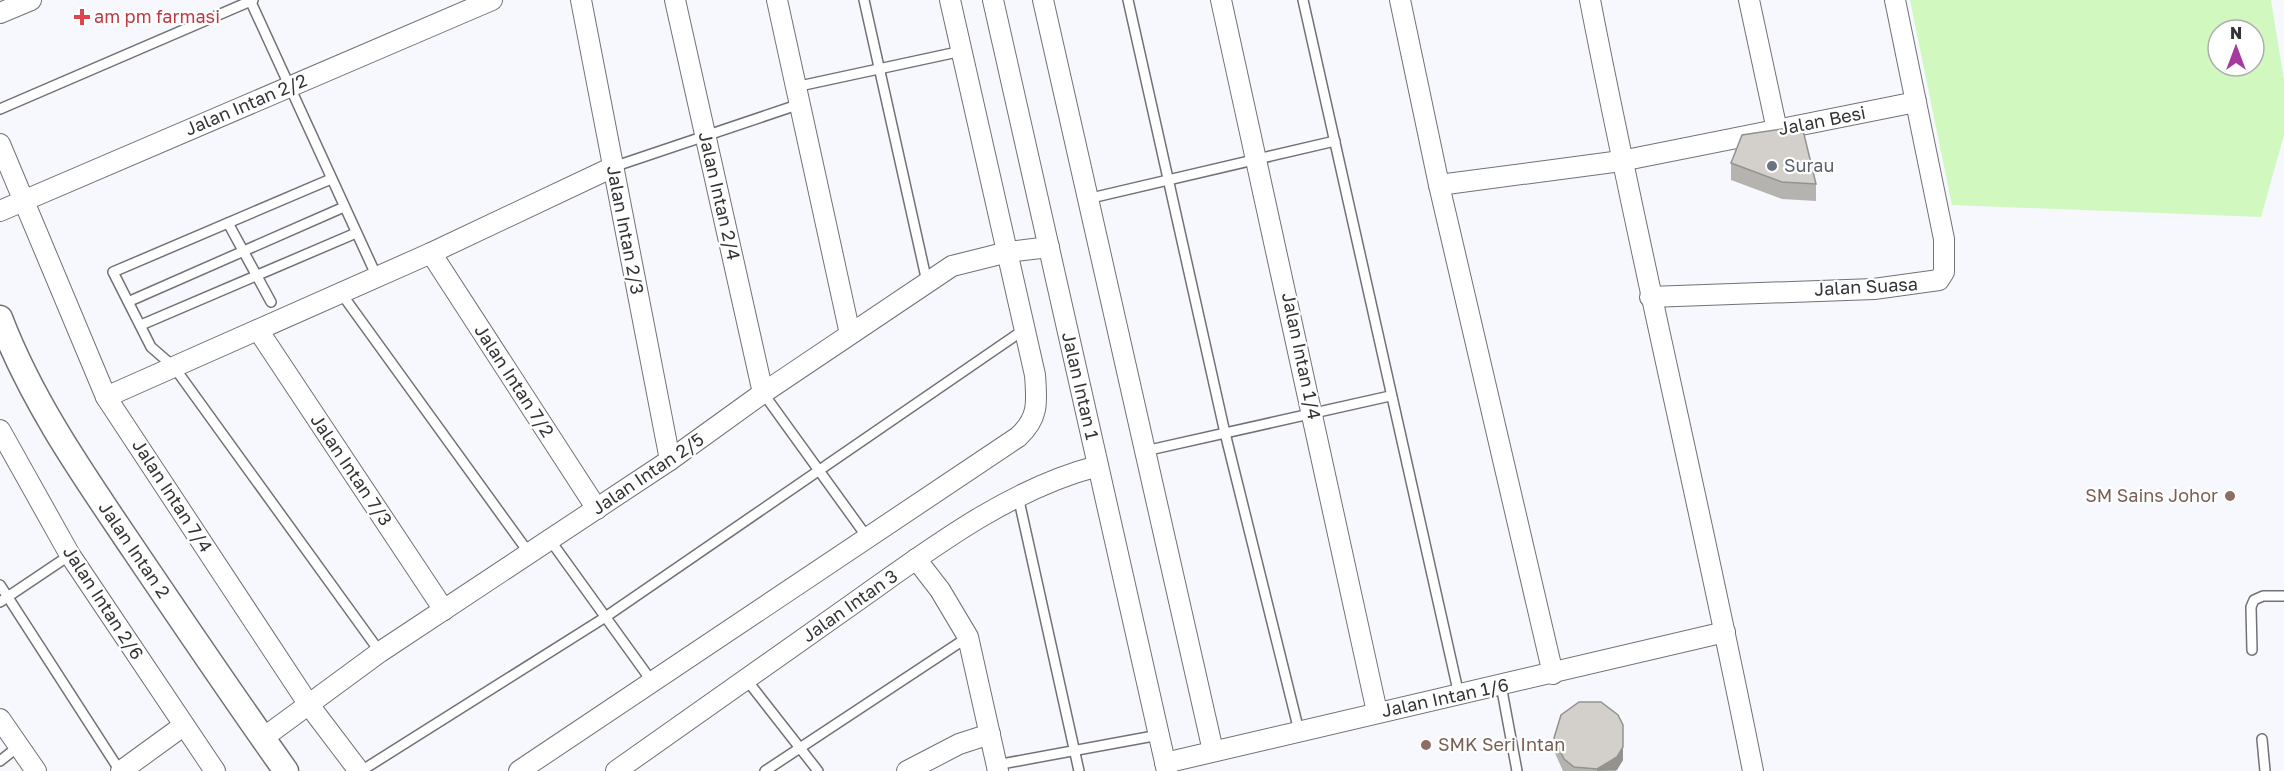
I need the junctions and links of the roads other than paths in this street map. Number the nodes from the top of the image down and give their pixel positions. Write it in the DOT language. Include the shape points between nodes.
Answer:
graph roads {
  1 [pos="31,0"];
  2 [pos="251,0"];
  3 [pos="492,0"];
  4 [pos="581,0"];
  5 [pos="675,0"];
  6 [pos="777,0"];
  7 [pos="864,0"];
  8 [pos="950,0"];
  9 [pos="993,0"];
  10 [pos="1043,0"];
  11 [pos="1128,0"];
  12 [pos="1221,0"];
  13 [pos="1303,0"];
  14 [pos="1400,0"];
  15 [pos="1590,0"];
  16 [pos="1749,0"];
  17 [pos="1895,0"];
  18 [pos="0,13"];
  19 [pos="962,51"];
  20 [pos="879,69"];
  21 [pos="289,87"];
  22 [pos="798,95"];
  23 [pos="1916,102"];
  24 [pos="0,109"];
  25 [pos="1776,130"];
  26 [pos="706,136"];
  27 [pos="1335,141"];
  28 [pos="0,144"];
  29 [pos="1257,157"];
  30 [pos="1621,161"];
  31 [pos="613,167"];
  32 [pos="331,178"];
  33 [pos="1168,181"];
  34 [pos="1439,185"];
  35 [pos="1088,199"];
  36 [pos="23,200"];
  37 [pos="344,207"];
  38 [pos="0,211"];
  39 [pos="228,223"];
  40 [pos="356,233"];
  41 [pos="1048,247"];
  42 [pos="242,251"];
  43 [pos="1008,252"];
  44 [pos="431,253"];
  45 [pos="255,275"];
  46 [pos="377,277"];
  47 [pos="927,282"];
  48 [pos="341,293"];
  49 [pos="1650,297"];
  50 [pos="130,301"];
  51 [pos="271,302"];
  52 [pos="0,318"];
  53 [pos="141,326"];
  54 [pos="1024,329"];
  55 [pos="258,330"];
  56 [pos="850,334"];
  57 [pos="6,351"];
  58 [pos="174,367"];
  59 [pos="763,393"];
  60 [pos="1390,396"];
  61 [pos="106,397"];
  62 [pos="1313,412"];
  63 [pos="0,430"];
  64 [pos="1225,433"];
  65 [pos="1145,451"];
  66 [pos="670,460"];
  67 [pos="1098,466"];
  68 [pos="817,471"];
  69 [pos="1018,496"];
  70 [pos="597,509"];
  71 [pos="867,537"];
  72 [pos="549,540"];
  73 [pos="529,553"];
  74 [pos="70,555"];
  75 [pos="916,559"];
  76 [pos="0,585"];
  77 [pos="2284,596"];
  78 [pos="4,600"];
  79 [pos="444,610"];
  80 [pos="603,618"];
  81 [pos="1725,632"];
  82 [pos="968,637"];
  83 [pos="2252,650"];
  84 [pos="380,652"];
  85 [pos="1553,674"];
  86 [pos="746,678"];
  87 [pos="653,683"];
  88 [pos="1501,685"];
  89 [pos="1459,695"];
  90 [pos="309,705"];
  91 [pos="1377,712"];
  92 [pos="0,719"];
  93 [pos="183,726"];
  94 [pos="1299,731"];
  95 [pos="990,734"];
  96 [pos="1159,735"];
  97 [pos="263,738"];
  98 [pos="2262,739"];
  99 [pos="19,746"];
  100 [pos="798,748"];
  101 [pos="1075,749"];
  102 [pos="1213,751"];
  103 [pos="0,761"];
  104 [pos="1753,766"];
  105 [pos="1166,767"];
  106 [pos="997,768"];
  107 [pos="36,771"];
  108 [pos="120,771"];
  109 [pos="215,771"];
  110 [pos="286,771"];
  111 [pos="360,771"];
  112 [pos="519,771"];
  113 [pos="616,771"];
  114 [pos="765,771"];
  115 [pos="818,771"];
  116 [pos="907,771"];
  117 [pos="1079,771"];
  118 [pos="1517,771"];
  119 [pos="2265,771"];
  1 -- 18 [label="street"];
  2 -- 21 [label="lane"];
  2 -- 24 [label="lane"];
  3 -- 21 [label="street, Jalan Intan 2/2"];
  4 -- 31 [label="street, Jalan Intan 2/3"];
  5 -- 26 [label="street, Jalan Intan 2/4"];
  6 -- 22 [label="street"];
  7 -- 20 [label="lane"];
  8 -- 19 [label="street"];
  9 -- 41 [label="street, Jalan Intan 1"];
  10 -- 35 [label="street"];
  11 -- 33 [label="lane"];
  12 -- 29 [label="street, Jalan Intan 1/4"];
  13 -- 27 [label="lane"];
  14 -- 34 [label="street"];
  15 -- 30 [label="street"];
  16 -- 25 [label="street"];
  17 -- 23 [label="street, Jalan Suasa"];
  19 -- 20 [label="lane"];
  19 -- 43 [label="street"];
  20 -- 22 [label="lane"];
  20 -- 47 [label="lane"];
  21 -- 32 [label="lane"];
  21 -- 36 [label="street, Jalan Intan 2/2"];
  22 -- 26 [label="lane"];
  22 -- 56 [label="street"];
  23 -- 25 [label="street, Jalan Besi"];
  23 -- 49 [label="street, Jalan Suasa" via="1944,239 1944,272 1939,280 1874,289"];
  25 -- 30 [label="street, Jalan Besi"];
  26 -- 31 [label="lane"];
  26 -- 59 [label="street, Jalan Intan 2/4"];
  27 -- 29 [label="lane"];
  27 -- 60 [label="lane"];
  28 -- 36 [label="street, Jalan Intan 7/4"];
  29 -- 33 [label="lane"];
  29 -- 62 [label="street, Jalan Intan 1/4"];
  30 -- 34 [label="street, Jalan Besi"];
  30 -- 49 [label="street"];
  31 -- 44 [label="street"];
  31 -- 66 [label="street, Jalan Intan 2/3"];
  32 -- 37 [label="lane"];
  32 -- 39 [label="lane"];
  33 -- 35 [label="lane"];
  33 -- 64 [label="lane"];
  34 -- 85 [label="street"];
  35 -- 65 [label="street"];
  36 -- 38 [label="street, Jalan Intan 2/2"];
  36 -- 61 [label="street, Jalan Intan 7/4"];
  37 -- 40 [label="lane"];
  37 -- 42 [label="lane"];
  39 -- 42 [label="lane"];
  39 -- 50 [label="lane" via="113,272"];
  40 -- 45 [label="lane"];
  40 -- 46 [label="lane"];
  41 -- 43 [label="street, Jalan Intan 2/5"];
  41 -- 67 [label="street, Jalan Intan 1"];
  42 -- 45 [label="lane"];
  42 -- 50 [label="lane"];
  43 -- 47 [label="street, Jalan Intan 2/5" via="952,266"];
  43 -- 54 [label="street"];
  44 -- 46 [label="street"];
  44 -- 70 [label="street, Jalan Intan 7/2"];
  45 -- 51 [label="lane"];
  45 -- 53 [label="lane"];
  46 -- 48 [label="street"];
  47 -- 56 [label="street, Jalan Intan 2/5"];
  48 -- 55 [label="street"];
  48 -- 73 [label="lane"];
  49 -- 81 [label="street"];
  50 -- 53 [label="lane"];
  52 -- 57 [label="street, Jalan Intan 2"];
  53 -- 58 [label="lane" via="151,347"];
  54 -- 68 [label="lane"];
  54 -- 71 [label="street" via="1038,408 1031,425"];
  55 -- 58 [label="street"];
  55 -- 79 [label="street, Jalan Intan 7/3"];
  56 -- 59 [label="street, Jalan Intan 2/5"];
  57 -- 97 [label="street, Jalan Intan 2" via="81,471"];
  58 -- 61 [label="street"];
  58 -- 84 [label="lane"];
  59 -- 66 [label="street, Jalan Intan 2/5"];
  59 -- 68 [label="lane"];
  60 -- 62 [label="lane"];
  60 -- 89 [label="lane"];
  61 -- 90 [label="street, Jalan Intan 7/4"];
  62 -- 64 [label="lane"];
  62 -- 91 [label="street, Jalan Intan 1/4"];
  63 -- 74 [label="street, Jalan Intan 2/6"];
  64 -- 65 [label="lane"];
  64 -- 94 [label="lane"];
  65 -- 102 [label="street"];
  66 -- 70 [label="street, Jalan Intan 2/5"];
  67 -- 69 [label="street, Jalan Intan 3" via="1063,475"];
  67 -- 96 [label="street, Jalan Intan 1"];
  68 -- 71 [label="lane"];
  68 -- 80 [label="lane"];
  69 -- 75 [label="street, Jalan Intan 3"];
  69 -- 101 [label="lane"];
  70 -- 72 [label="street, Jalan Intan 2/5"];
  71 -- 87 [label="street"];
  72 -- 73 [label="street, Jalan Intan 2/5"];
  72 -- 80 [label="lane"];
  73 -- 79 [label="street, Jalan Intan 2/5"];
  74 -- 78 [label="lane"];
  74 -- 93 [label="street, Jalan Intan 2/6"];
  75 -- 82 [label="street"];
  75 -- 86 [label="street, Jalan Intan 3"];
  76 -- 78 [label="lane"];
  77 -- 83 [label="lane" via="2254,600"];
  78 -- 108 [label="lane"];
  79 -- 84 [label="street, Jalan Intan 2/5"];
  80 -- 87 [label="lane"];
  80 -- 111 [label="lane"];
  81 -- 85 [label="street, Jalan Intan 1/6"];
  81 -- 104 [label="street"];
  82 -- 95 [label="street"];
  82 -- 100 [label="lane"];
  84 -- 90 [label="street, Jalan Intan 2/5"];
  85 -- 88 [label="street, Jalan Intan 1/6"];
  86 -- 100 [label="lane"];
  86 -- 113 [label="street, Jalan Intan 3"];
  87 -- 112 [label="street"];
  88 -- 89 [label="street, Jalan Intan 1/6"];
  88 -- 118 [label="lane"];
  89 -- 91 [label="street, Jalan Intan 1/6"];
  90 -- 97 [label="street, Jalan Intan 2/5"];
  90 -- 111 [label="street, Jalan Intan 7/4"];
  91 -- 94 [label="street, Jalan Intan 1/6"];
  92 -- 99 [label="street"];
  93 -- 108 [label="street"];
  93 -- 109 [label="street, Jalan Intan 2/6"];
  94 -- 102 [label="street, Jalan Intan 1/6"];
  95 -- 106 [label="street"];
  95 -- 116 [label="street" via="959,744"];
  96 -- 101 [label="lane"];
  96 -- 105 [label="street, Jalan Intan 1"];
  97 -- 110 [label="street, Jalan Intan 2"];
  98 -- 119 [label="lane"];
  99 -- 103 [label="lane"];
  99 -- 107 [label="street"];
  100 -- 114 [label="lane"];
  100 -- 115 [label="lane"];
  101 -- 106 [label="lane"];
  101 -- 117 [label="lane"];
  102 -- 105 [label="street, Jalan Intan 1/6"];
}
